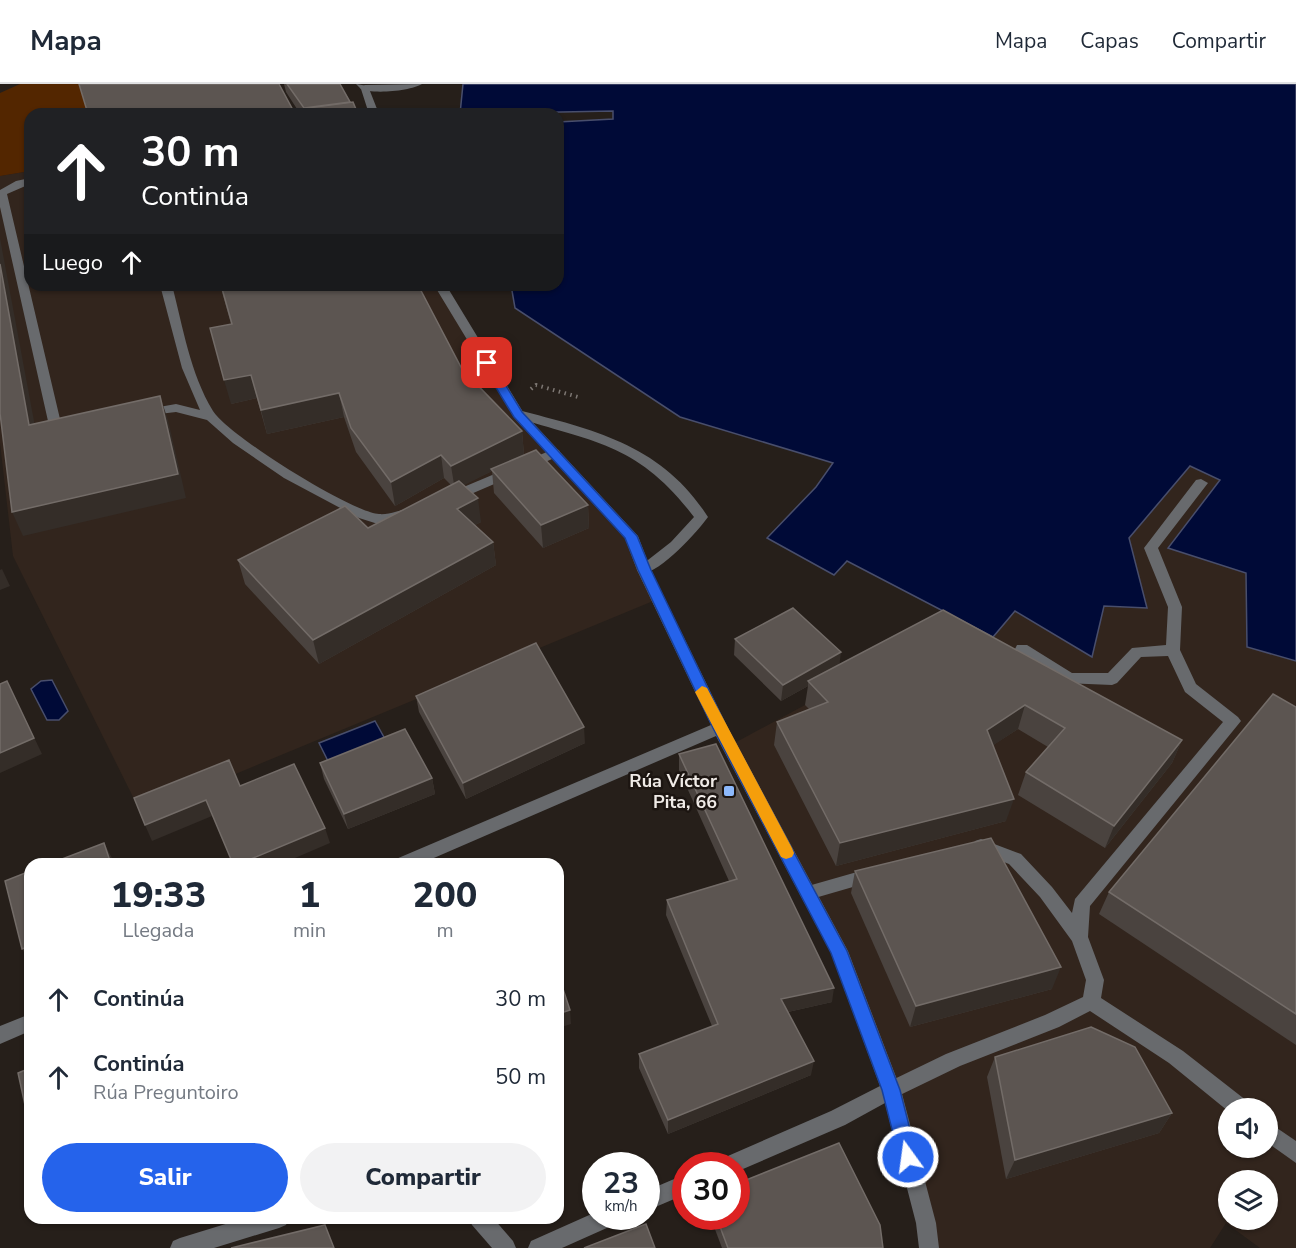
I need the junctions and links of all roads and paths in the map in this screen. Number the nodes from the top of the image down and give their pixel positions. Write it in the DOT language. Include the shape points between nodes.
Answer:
graph roads {
  1 [pos="417,84"];
  2 [pos="363,86"];
  3 [pos="372,108"];
  4 [pos="24,183"];
  5 [pos="24,289"];
  6 [pos="24,291"];
  7 [pos="168,291"];
  8 [pos="444,291"];
  9 [pos="578,397"];
  10 [pos="510,401"];
  11 [pos="518,414"];
  12 [pos="135,415"];
  13 [pos="210,417"];
  14 [pos="81,426"];
  15 [pos="554,453"];
  16 [pos="1201,483"];
  17 [pos="441,501"];
  18 [pos="421,510"];
  19 [pos="644,570"];
  20 [pos="1022,650"];
  21 [pos="1173,650"];
  22 [pos="720,728"];
  23 [pos="966,848"];
  24 [pos="416,858"];
  25 [pos="887,871"];
  26 [pos="808,893"];
  27 [pos="1079,937"];
  28 [pos="1091,1002"];
  29 [pos="24,1025"];
  30 [pos="0,1035"];
  31 [pos="891,1090"];
  32 [pos="1227,1098"];
  33 [pos="1278,1139"];
  34 [pos="1296,1153"];
  35 [pos="750,1156"];
  36 [pos="259,1224"];
  37 [pos="484,1224"];
  38 [pos="582,1229"];
  39 [pos="180,1248"];
  40 [pos="506,1248"];
  41 [pos="538,1248"];
  42 [pos="929,1248"];
  1 -- 2 [label="street" via="397,88"];
  2 -- 3 [label="street"];
  4 -- 5 [label="street" via="2,193"];
  6 -- 14 [label="street" via="54,421 69,428"];
  7 -- 13 [label="street" via="189,376"];
  8 -- 10 [label="street"];
  9 -- 10 [label="path" via="537,385"];
  10 -- 11 [label="street"];
  11 -- 15 [label="street"];
  11 -- 19 [label="street" via="620,446 654,467 685,494 701,517 676,545"];
  12 -- 13 [label="street" via="176,408"];
  13 -- 18 [label="street" via="258,455 353,511 378,519"];
  15 -- 17 [label="street"];
  15 -- 19 [label="street" via="631,536"];
  16 -- 21 [label="street" via="1151,548 1176,607"];
  19 -- 22 [label="street"];
  20 -- 21 [label="street" via="1069,680 1112,679 1137,652"];
  21 -- 27 [label="street" via="1190,688 1233,721 1081,904"];
  22 -- 24 [label="street"];
  22 -- 26 [label="street"];
  23 -- 27 [label="street" via="977,845 1015,859 1046,892"];
  25 -- 26 [label="street"];
  26 -- 31 [label="street" via="839,951"];
  27 -- 28 [label="street" via="1095,980"];
  28 -- 31 [label="street"];
  28 -- 32 [label="street" via="1176,1057"];
  29 -- 30 [label="street"];
  31 -- 35 [label="street"];
  31 -- 42 [label="street"];
  33 -- 34 [label="street"];
  36 -- 39 [label="street"];
  37 -- 40 [label="street"];
  38 -- 41 [label="street"];
}
